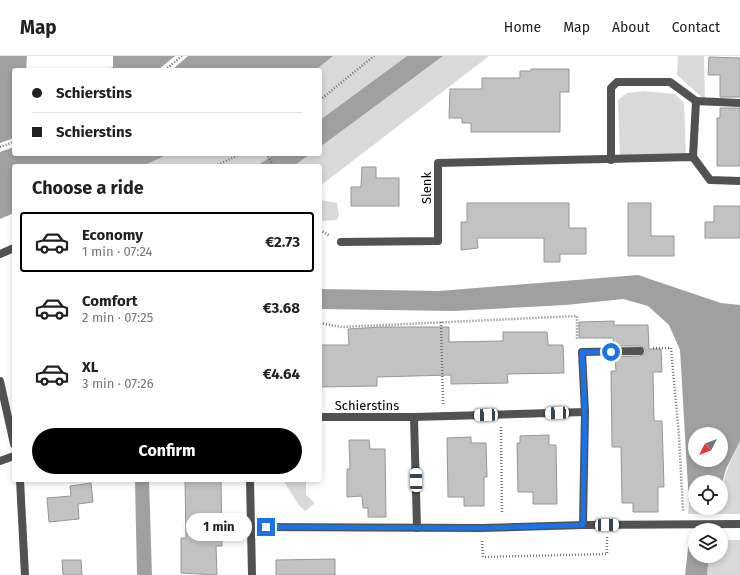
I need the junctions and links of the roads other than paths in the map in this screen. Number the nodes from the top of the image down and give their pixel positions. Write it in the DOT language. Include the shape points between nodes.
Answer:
graph roads {
  1 [pos="696,101"];
  2 [pos="740,103"];
  3 [pos="693,157"];
  4 [pos="612,160"];
  5 [pos="740,181"];
  6 [pos="342,242"];
  7 [pos="12,249"];
  8 [pos="0,254"];
  9 [pos="640,351"];
  10 [pos="0,381"];
  11 [pos="585,412"];
  12 [pos="322,417"];
  13 [pos="414,417"];
  14 [pos="12,435"];
  15 [pos="12,457"];
  16 [pos="0,461"];
  17 [pos="20,482"];
  18 [pos="250,482"];
  19 [pos="740,524"];
  20 [pos="583,525"];
  21 [pos="251,527"];
  22 [pos="417,528"];
  23 [pos="25,575"];
  24 [pos="252,575"];
  1 -- 2 [label="street"];
  1 -- 3 [label="street"];
  1 -- 4 [label="street" via="670,82 616,82 612,88"];
  3 -- 4 [label="street, Slenk"];
  3 -- 5 [label="street" via="710,180"];
  4 -- 6 [label="street, Slenk" via="438,163 438,242"];
  7 -- 8 [label="street"];
  9 -- 11 [label="street" via="582,352"];
  10 -- 14 [label="street"];
  11 -- 13 [label="street, Schierstins"];
  11 -- 20 [label="street"];
  12 -- 13 [label="street, Schierstins"];
  13 -- 22 [label="street, Schierstins"];
  15 -- 16 [label="street"];
  17 -- 23 [label="street"];
  18 -- 21 [label="street"];
  19 -- 20 [label="street"];
  20 -- 22 [label="street"];
  21 -- 22 [label="street"];
  21 -- 24 [label="street"];
}
